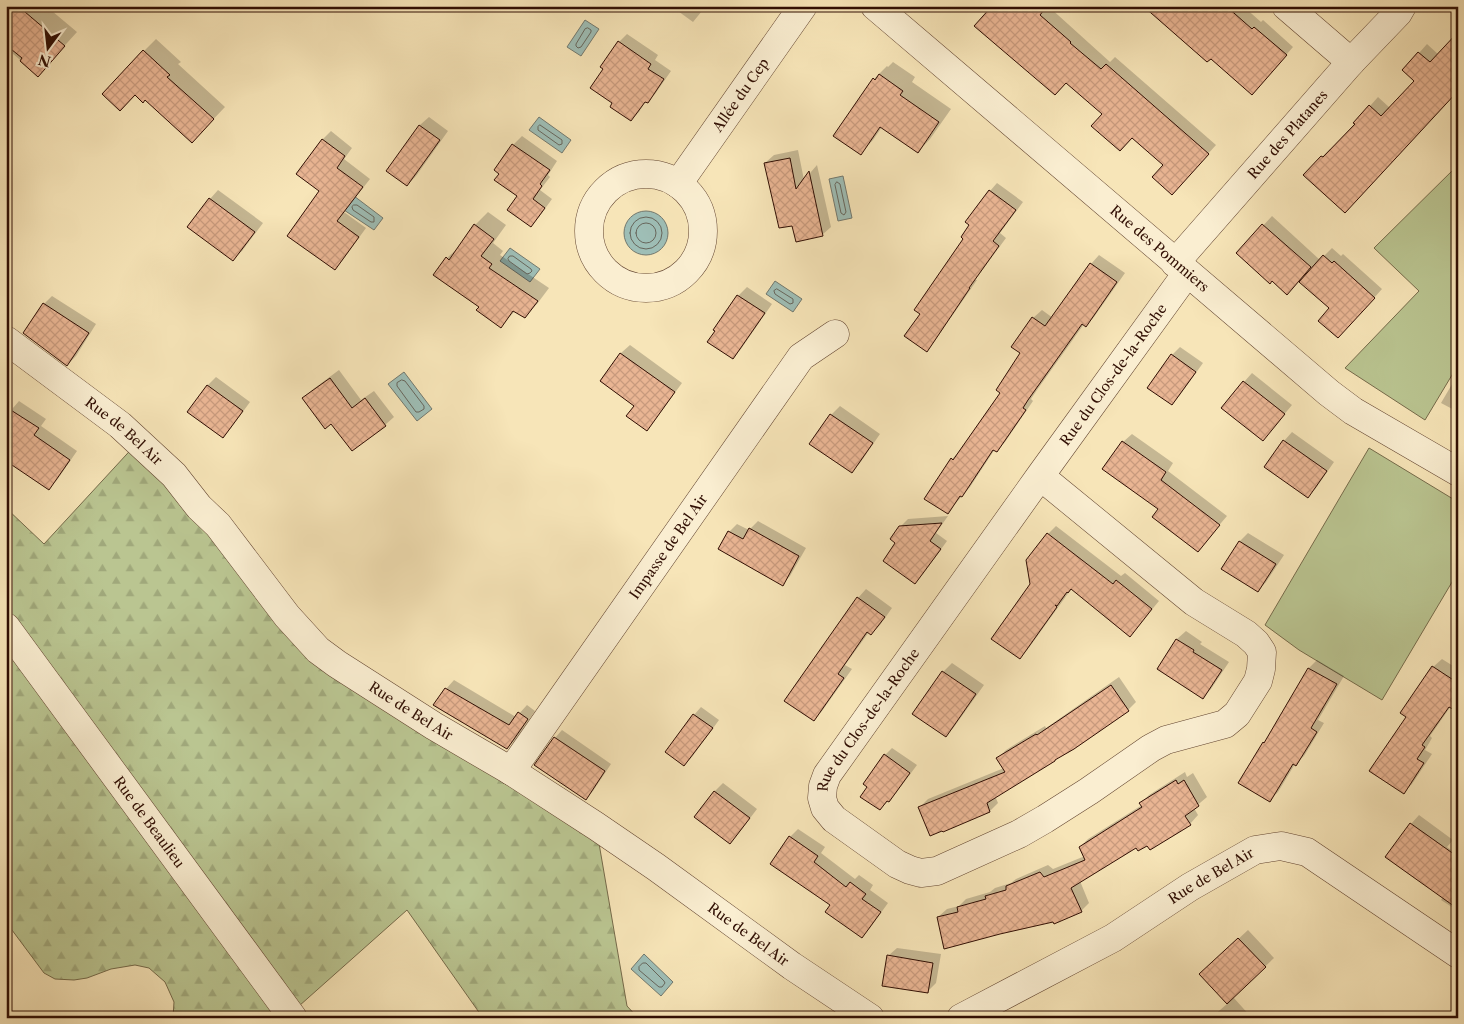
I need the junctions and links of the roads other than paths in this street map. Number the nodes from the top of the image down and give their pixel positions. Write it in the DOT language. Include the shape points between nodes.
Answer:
graph roads {
  1 [pos="803,6"];
  2 [pos="874,6"];
  3 [pos="1286,6"];
  4 [pos="1402,6"];
  5 [pos="1351,62"];
  6 [pos="678,184"];
  7 [pos="1181,268"];
  8 [pos="835,334"];
  9 [pos="6,340"];
  10 [pos="1458,472"];
  11 [pos="1040,476"];
  12 [pos="6,627"];
  13 [pos="511,771"];
  14 [pos="1458,954"];
  15 [pos="293,1018"];
  16 [pos="870,1018"];
  17 [pos="961,1018"];
  1 -- 6 [label="street, Allée du Cep"];
  2 -- 7 [label="street, Rue des Pommiers"];
  3 -- 5 [label="street"];
  4 -- 5 [label="street, Rue des Platanes"];
  5 -- 7 [label="street, Rue des Platanes"];
  6 -- 6 [label="street" via="649,174 633,176 618,181 596,203 590,217 591,248 608,274 621,283 652,289 680,278 692,267 703,238 703,222 690,194"];
  7 -- 10 [label="street, Rue des Pommiers" via="1329,393"];
  7 -- 11 [label="street, Rue du Clos-de-la-Roche"];
  8 -- 13 [label="street, Impasse de Bel Air" via="801,356"];
  9 -- 13 [label="street, Rue de Bel Air" via="120,425 174,474 318,650 434,726"];
  11 -- 11 [label="street, Rue du Clos-de-la-Roche" via="822,786 825,808 834,819 910,870 921,873 937,871 1019,834 1151,748 1175,737 1225,724 1237,714 1258,681 1262,652 1256,643 1194,602"];
  12 -- 15 [label="street, Rue de Beaulieu"];
  13 -- 16 [label="street, Rue de Bel Air" via="656,867"];
  14 -- 17 [label="street, Rue de Bel Air" via="1307,852 1281,846 1255,850 1190,887 1113,938"];
}
